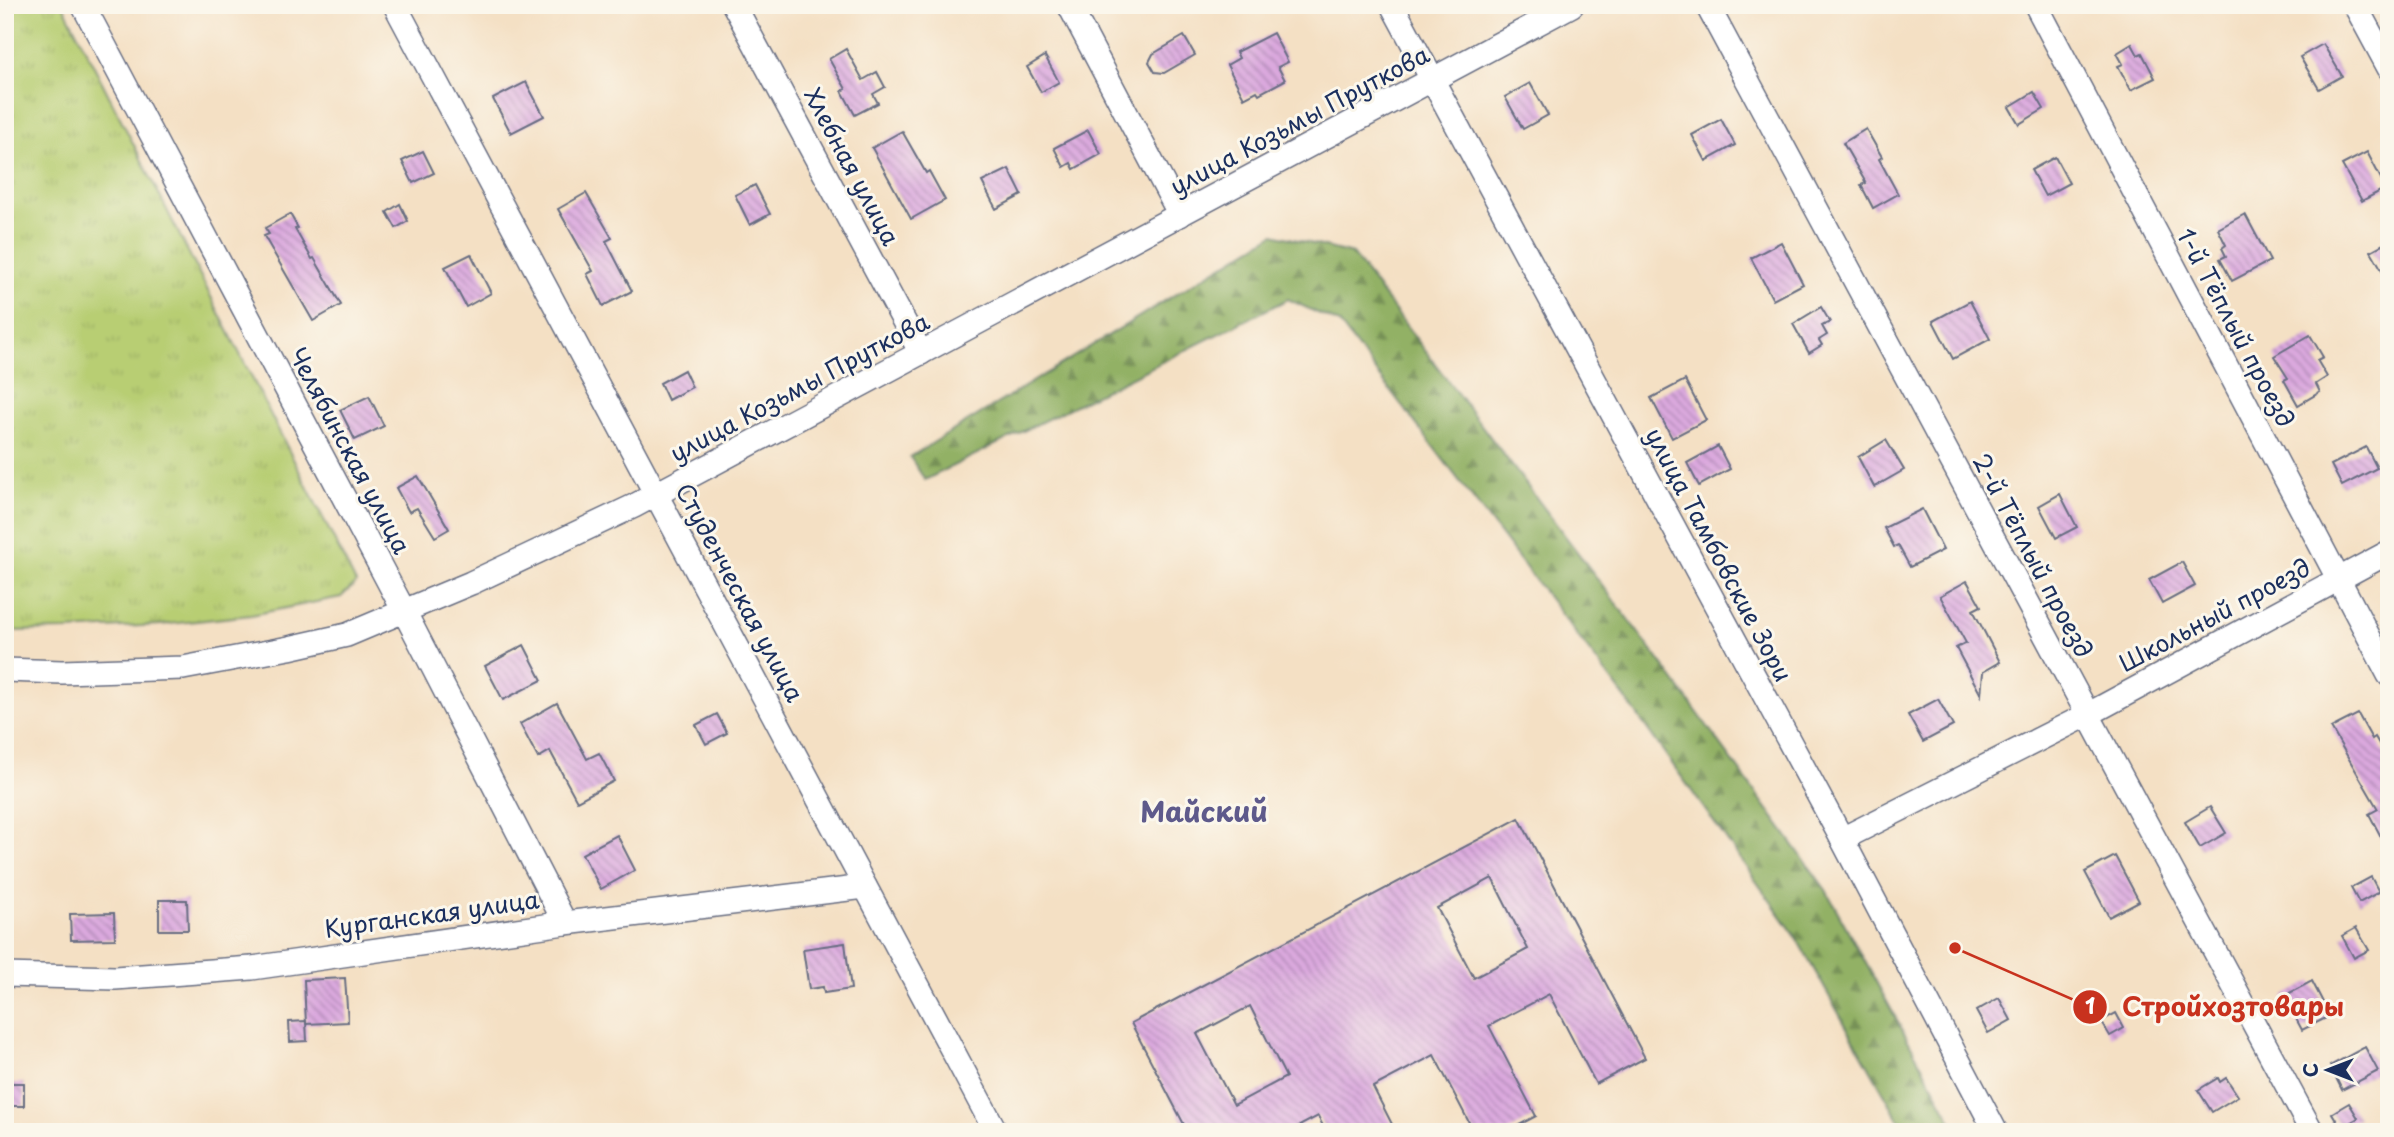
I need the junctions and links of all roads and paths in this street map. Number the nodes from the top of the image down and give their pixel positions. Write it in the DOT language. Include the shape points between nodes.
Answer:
graph roads {
  1 [pos="83,5"];
  2 [pos="395,5"];
  3 [pos="734,5"];
  4 [pos="1069,5"];
  5 [pos="1392,5"];
  6 [pos="1573,5"];
  7 [pos="1707,5"];
  8 [pos="2036,5"];
  9 [pos="2355,5"];
  10 [pos="2389,68"];
  11 [pos="1432,80"];
  12 [pos="1180,215"];
  13 [pos="921,353"];
  14 [pos="656,494"];
  15 [pos="2389,552"];
  16 [pos="2338,579"];
  17 [pos="404,611"];
  18 [pos="5,670"];
  19 [pos="2389,675"];
  20 [pos="2087,715"];
  21 [pos="1842,839"];
  22 [pos="865,887"];
  23 [pos="565,923"];
  24 [pos="5,975"];
  25 [pos="996,1132"];
  26 [pos="1996,1132"];
  27 [pos="2312,1132"];
  1 -- 17 [label="street, Челябинская улица"];
  2 -- 14 [label="street, Студенческая улица"];
  3 -- 13 [label="street, Хлебная улица"];
  4 -- 12 [label="street"];
  5 -- 11 [label="street, улица Тамбовские Зори"];
  6 -- 11 [label="street, улица Козьмы Пруткова"];
  7 -- 20 [label="street, 2-й Тёплый проезд"];
  8 -- 16 [label="street, 1-й Тёплый проезд"];
  9 -- 10 [label="street"];
  11 -- 12 [label="street, улица Козьмы Пруткова"];
  11 -- 21 [label="street, улица Тамбовские Зори"];
  12 -- 13 [label="street, улица Козьмы Пруткова"];
  13 -- 14 [label="street, улица Козьмы Пруткова"];
  14 -- 17 [label="street, улица Козьмы Пруткова"];
  14 -- 22 [label="street, Студенческая улица"];
  15 -- 16 [label="street, Школьный проезд"];
  16 -- 19 [label="street, 1-й Тёплый проезд"];
  16 -- 20 [label="street, Школьный проезд"];
  17 -- 18 [label="street, улица Козьмы Пруткова" via="347,635 183,668"];
  17 -- 23 [label="street, Челябинская улица"];
  20 -- 21 [label="street, Школьный проезд"];
  20 -- 27 [label="street, 2-й Тёплый проезд"];
  21 -- 26 [label="street, улица Тамбовские Зори"];
  22 -- 23 [label="street, Курганская улица"];
  22 -- 25 [label="street, Студенческая улица"];
  23 -- 24 [label="street, Курганская улица" via="252,968 115,978"];
}
